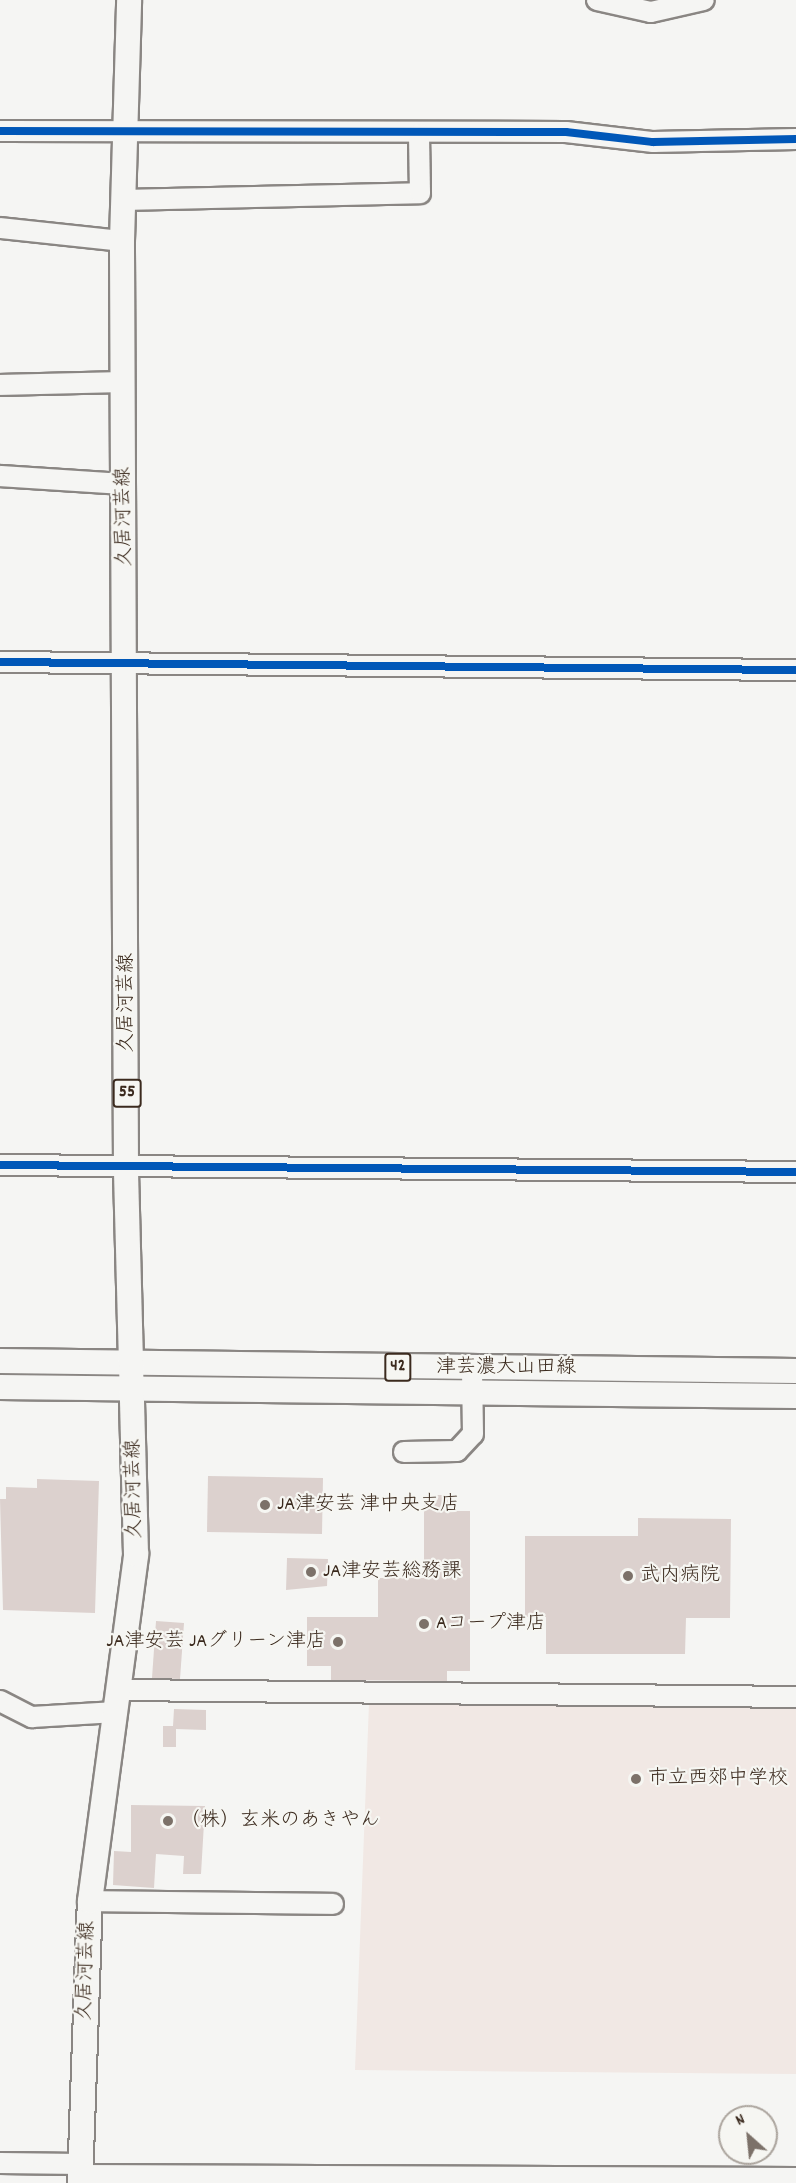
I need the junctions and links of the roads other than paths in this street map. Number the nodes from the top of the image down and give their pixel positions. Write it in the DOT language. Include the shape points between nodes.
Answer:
graph roads {
  1 [pos="129,0"];
  2 [pos="597,0"];
  3 [pos="704,0"];
  4 [pos="0,131"];
  5 [pos="122,133"];
  6 [pos="419,134"];
  7 [pos="796,139"];
  8 [pos="122,200"];
  9 [pos="0,228"];
  10 [pos="122,241"];
  11 [pos="124,382"];
  12 [pos="0,385"];
  13 [pos="0,477"];
  14 [pos="125,484"];
  15 [pos="0,662"];
  16 [pos="127,663"];
  17 [pos="796,670"];
  18 [pos="0,1166"];
  19 [pos="126,1167"];
  20 [pos="796,1172"];
  21 [pos="0,1361"];
  22 [pos="129,1365"];
  23 [pos="796,1371"];
  24 [pos="472,1379"];
  25 [pos="0,1387"];
  26 [pos="134,1389"];
  27 [pos="796,1396"];
  28 [pos="404,1452"];
  29 [pos="796,1697"];
  30 [pos="0,1701"];
  31 [pos="118,1701"];
  32 [pos="90,1901"];
  33 [pos="333,1905"];
  34 [pos="0,2163"];
  35 [pos="80,2174"];
  36 [pos="796,2178"];
  1 -- 5 [label="main road, 久居河芸線 / 55"];
  2 -- 3 [label="street" via="651,12"];
  4 -- 5 [label="street"];
  5 -- 6 [label="street"];
  5 -- 8 [label="main road, 久居河芸線 / 55"];
  6 -- 7 [label="street" via="566,132 653,142"];
  6 -- 8 [label="street" via="420,194"];
  8 -- 10 [label="main road, 久居河芸線 / 55"];
  9 -- 10 [label="street"];
  10 -- 11 [label="main road, 久居河芸線 / 55"];
  11 -- 12 [label="street"];
  11 -- 14 [label="main road, 久居河芸線 / 55"];
  13 -- 14 [label="street"];
  14 -- 16 [label="main road, 久居河芸線 / 55"];
  15 -- 16 [label="street"];
  16 -- 17 [label="street"];
  16 -- 19 [label="main road, 久居河芸線 / 55"];
  18 -- 19 [label="street"];
  19 -- 20 [label="street"];
  19 -- 22 [label="main road, 久居河芸線 / 55"];
  21 -- 22 [label="main road, 津芸濃大山田線 / 42"];
  22 -- 24 [label="main road, 津芸濃大山田線 / 42"];
  22 -- 26 [label="main road, 久居河芸線 / 55"];
  23 -- 24 [label="main road, 津芸濃大山田線 / 42"];
  24 -- 26 [label="main road, 津芸濃大山田線 / 42"];
  24 -- 27 [label="main road, 津芸濃大山田線 / 42"];
  24 -- 28 [label="street" via="473,1434 457,1451"];
  25 -- 26 [label="main road, 津芸濃大山田線 / 42"];
  26 -- 31 [label="main road, 久居河芸線 / 55" via="136,1554"];
  29 -- 31 [label="street"];
  30 -- 31 [label="street" via="32,1717"];
  31 -- 32 [label="main road, 久居河芸線 / 55"];
  32 -- 33 [label="street"];
  32 -- 35 [label="main road, 久居河芸線 / 55"];
  34 -- 35 [label="street"];
  35 -- 36 [label="street"];
}
